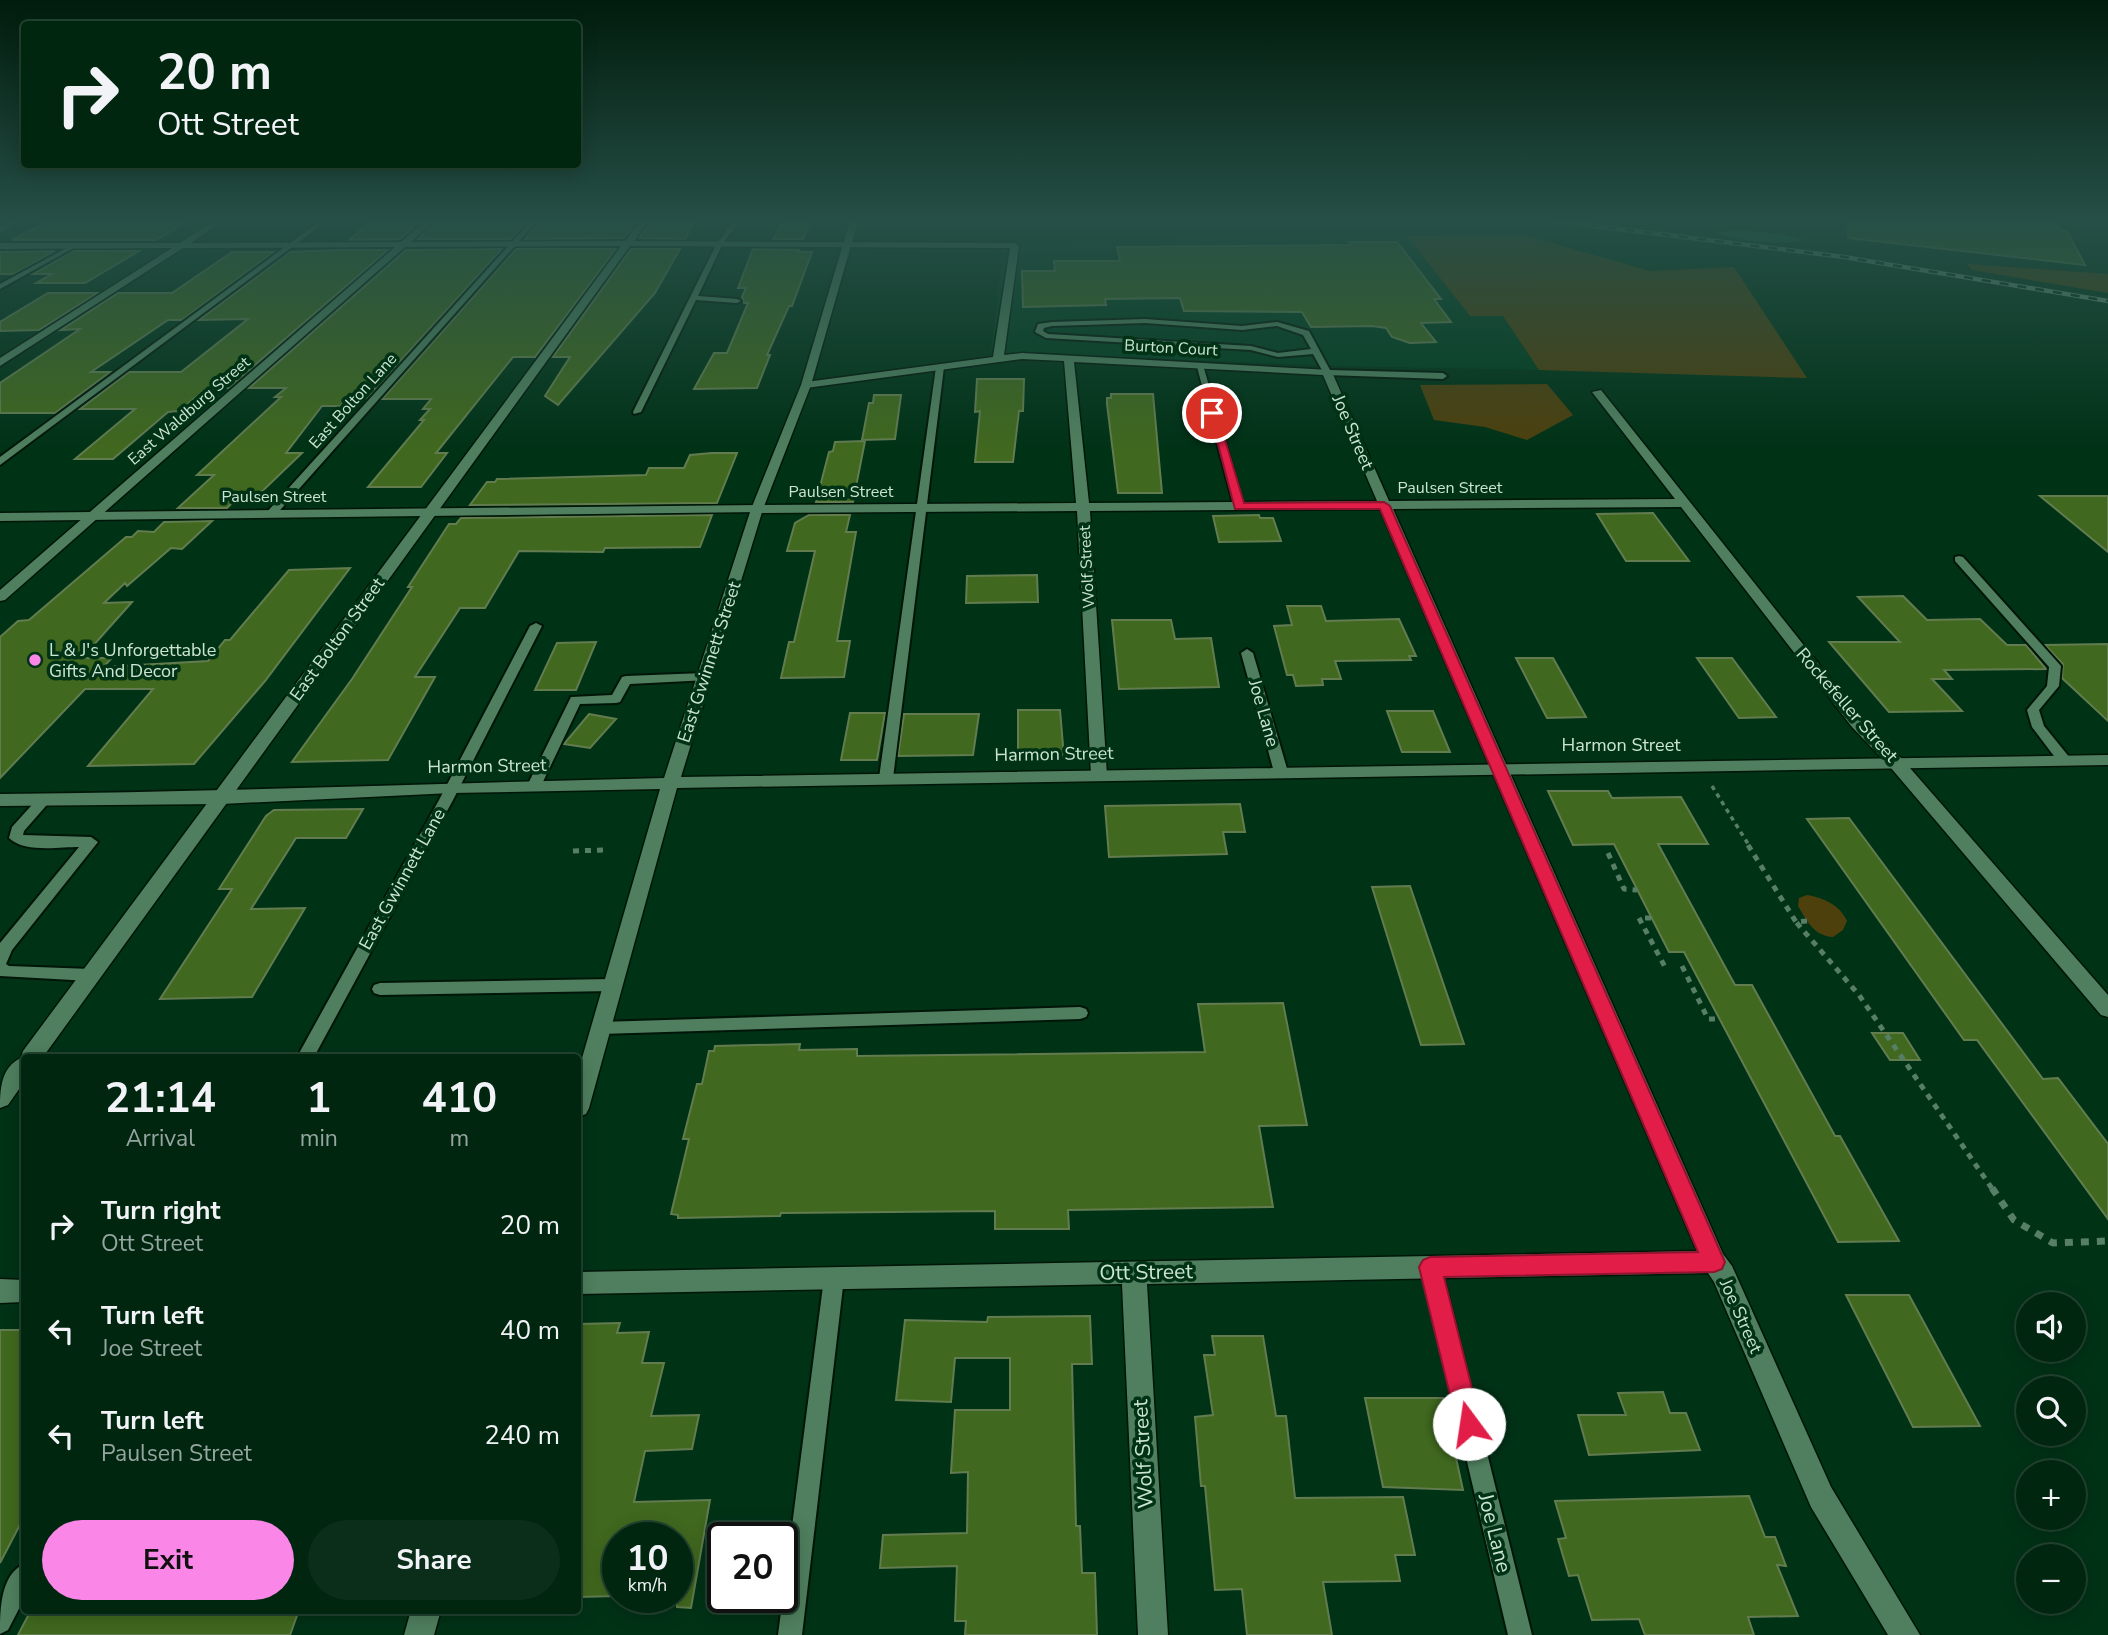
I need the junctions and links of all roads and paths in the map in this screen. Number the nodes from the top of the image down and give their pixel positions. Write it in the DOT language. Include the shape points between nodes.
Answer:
graph roads {
  1 [pos="101,297"];
  2 [pos="221,297"];
  3 [pos="342,297"];
  4 [pos="465,297"];
  5 [pos="589,297"];
  6 [pos="830,297"];
  7 [pos="1007,297"];
  8 [pos="693,298"];
  9 [pos="737,301"];
  10 [pos="1248,328"];
  11 [pos="1253,349"];
  12 [pos="1316,351"];
  13 [pos="1069,359"];
  14 [pos="998,360"];
  15 [pos="0,363"];
  16 [pos="1199,366"];
  17 [pos="940,368"];
  18 [pos="1252,368"];
  19 [pos="1327,372"];
  20 [pos="1443,376"];
  21 [pos="806,385"];
  22 [pos="1597,392"];
  23 [pos="637,412"];
  24 [pos="0,462"];
  25 [pos="1683,503"];
  26 [pos="1384,506"];
  27 [pos="1239,507"];
  28 [pos="1083,508"];
  29 [pos="757,509"];
  30 [pos="922,510"];
  31 [pos="430,514"];
  32 [pos="270,515"];
  33 [pos="92,516"];
  34 [pos="0,517"];
  35 [pos="1959,559"];
  36 [pos="0,597"];
  37 [pos="536,626"];
  38 [pos="1247,653"];
  39 [pos="704,677"];
  40 [pos="2108,760"];
  41 [pos="2065,761"];
  42 [pos="1897,764"];
  43 [pos="1700,766"];
  44 [pos="1500,768"];
  45 [pos="1281,772"];
  46 [pos="1099,775"];
  47 [pos="886,778"];
  48 [pos="670,785"];
  49 [pos="534,786"];
  50 [pos="452,788"];
  51 [pos="221,798"];
  52 [pos="45,799"];
  53 [pos="0,800"];
  54 [pos="604,850"];
  55 [pos="573,851"];
  56 [pos="1608,853"];
  57 [pos="1637,890"];
  58 [pos="1651,918"];
  59 [pos="1807,921"];
  60 [pos="1796,922"];
  61 [pos="0,960"];
  62 [pos="1665,967"];
  63 [pos="1682,967"];
  64 [pos="0,968"];
  65 [pos="91,975"];
  66 [pos="613,985"];
  67 [pos="380,989"];
  68 [pos="2108,1009"];
  69 [pos="1080,1013"];
  70 [pos="1719,1019"];
  71 [pos="600,1028"];
  72 [pos="33,1054"];
  73 [pos="307,1054"];
  74 [pos="21,1070"];
  75 [pos="581,1097"];
  76 [pos="0,1099"];
  77 [pos="2108,1241"];
  78 [pos="1714,1262"];
  79 [pos="1430,1267"];
  80 [pos="1134,1272"];
  81 [pos="834,1278"];
  82 [pos="581,1283"];
  83 [pos="21,1290"];
  84 [pos="0,1291"];
  85 [pos="21,1582"];
  86 [pos="425,1614"];
  87 [pos="0,1622"];
  88 [pos="419,1635"];
  89 [pos="790,1635"];
  90 [pos="1153,1635"];
  91 [pos="1520,1635"];
  92 [pos="1905,1635"];
  1 -- 15 [label="street"];
  2 -- 24 [label="lane"];
  3 -- 33 [label="street, East Waldburg Street"];
  4 -- 32 [label="lane, East Bolton Lane"];
  5 -- 31 [label="street, East Bolton Street"];
  6 -- 21 [label="street, East Gwinnett Street"];
  7 -- 14 [label="street"];
  8 -- 9 [label="lane"];
  8 -- 23 [label="lane"];
  10 -- 11 [label="lane"];
  10 -- 11 [label="lane" via="1145,321 1052,324 1041,326 1039,332"];
  10 -- 12 [label="lane" via="1277,324 1300,330"];
  11 -- 12 [label="lane" via="1278,355"];
  11 -- 18 [label="lane"];
  12 -- 19 [label="lane"];
  13 -- 14 [label="street, Burton Court" via="1022,356"];
  13 -- 16 [label="street, Burton Court"];
  13 -- 28 [label="street, Wolf Street"];
  14 -- 17 [label="street, Burton Court"];
  16 -- 18 [label="street, Burton Court"];
  16 -- 27 [label="lane"];
  17 -- 21 [label="street, Burton Court"];
  17 -- 30 [label="lane"];
  18 -- 19 [label="street, Burton Court"];
  19 -- 20 [label="lane"];
  19 -- 26 [label="street, Joe Street"];
  21 -- 29 [label="street, East Gwinnett Street"];
  22 -- 25 [label="street, Rockefeller Street"];
  25 -- 26 [label="street, Paulsen Street"];
  25 -- 42 [label="street, Rockefeller Street" via="1858,724"];
  26 -- 27 [label="street, Paulsen Street"];
  26 -- 44 [label="street, Joe Street"];
  27 -- 28 [label="street, Paulsen Street"];
  28 -- 30 [label="street, Paulsen Street"];
  28 -- 46 [label="street, Wolf Street"];
  29 -- 30 [label="street, Paulsen Street"];
  29 -- 31 [label="street, Paulsen Street"];
  29 -- 39 [label="street, East Gwinnett Street"];
  30 -- 47 [label="lane"];
  31 -- 32 [label="street, Paulsen Street"];
  31 -- 51 [label="street, East Bolton Street"];
  32 -- 33 [label="street, Paulsen Street"];
  33 -- 34 [label="street, Paulsen Street"];
  33 -- 36 [label="street, East Waldburg Street"];
  35 -- 41 [label="lane" via="2055,666 2053,690 2033,710 2038,727"];
  37 -- 50 [label="lane, East Gwinnett Lane"];
  38 -- 45 [label="lane, Joe Lane"];
  39 -- 48 [label="street, East Gwinnett Street"];
  39 -- 49 [label="lane" via="626,680 616,699 575,700"];
  40 -- 41 [label="street, Harmon Street"];
  41 -- 42 [label="street, Harmon Street"];
  42 -- 43 [label="street, Harmon Street"];
  42 -- 68 [label="street, Rockefeller Street"];
  43 -- 44 [label="street, Harmon Street"];
  43 -- 60 [label="path"];
  44 -- 45 [label="street, Harmon Street"];
  44 -- 78 [label="street, Joe Street"];
  45 -- 46 [label="street, Harmon Street"];
  46 -- 47 [label="street, Harmon Street"];
  47 -- 48 [label="street, Harmon Street"];
  48 -- 49 [label="street, Harmon Street"];
  48 -- 66 [label="street, East Gwinnett Street"];
  49 -- 50 [label="street, Harmon Street"];
  50 -- 51 [label="street, Harmon Street"];
  50 -- 73 [label="lane, East Gwinnett Lane"];
  51 -- 52 [label="street, Harmon Street"];
  51 -- 65 [label="street, East Bolton Street"];
  52 -- 53 [label="street, Harmon Street"];
  52 -- 61 [label="lane" via="17,830 16,838 91,842"];
  54 -- 55 [label="path"];
  56 -- 57 [label="path" via="1624,889"];
  58 -- 62 [label="path" via="1639,918"];
  59 -- 60 [label="path"];
  60 -- 77 [label="path" via="1859,995 2014,1220 2053,1243"];
  63 -- 70 [label="path" via="1708,1019"];
  64 -- 65 [label="lane" via="5,972"];
  65 -- 72 [label="street, East Bolton Street"];
  66 -- 67 [label="lane"];
  66 -- 71 [label="street, East Gwinnett Street"];
  69 -- 71 [label="lane"];
  71 -- 75 [label="street, East Gwinnett Street"];
  74 -- 76 [label="street"];
  78 -- 79 [label="street, Ott Street"];
  78 -- 92 [label="street, Joe Street" via="1821,1497"];
  79 -- 80 [label="street, Ott Street"];
  79 -- 91 [label="lane, Joe Lane"];
  80 -- 81 [label="street, Ott Street"];
  80 -- 90 [label="street, Wolf Street"];
  81 -- 82 [label="street, Ott Street"];
  81 -- 89 [label="lane"];
  83 -- 84 [label="street"];
  85 -- 87 [label="lane"];
  86 -- 88 [label="street"];
}
